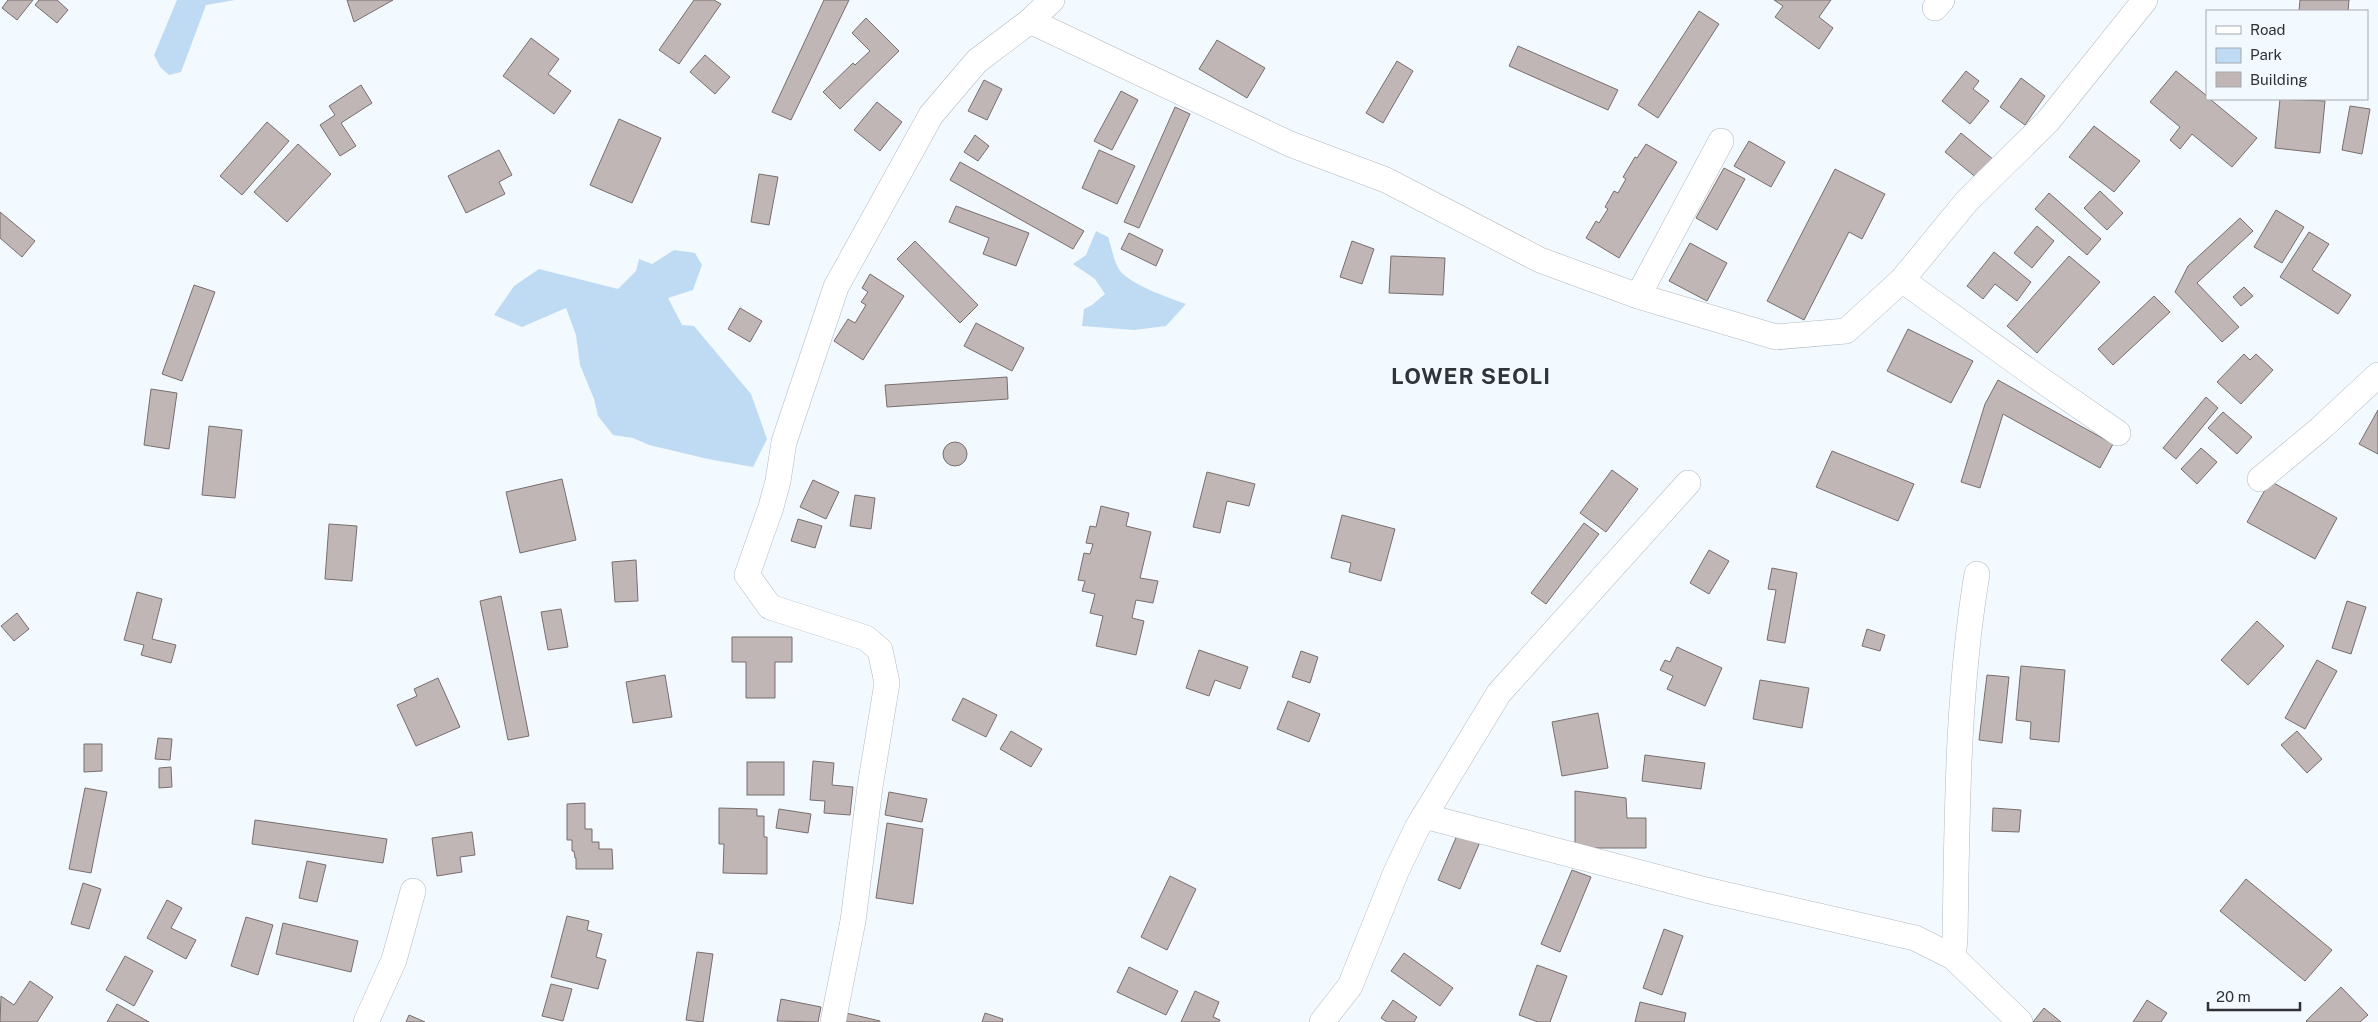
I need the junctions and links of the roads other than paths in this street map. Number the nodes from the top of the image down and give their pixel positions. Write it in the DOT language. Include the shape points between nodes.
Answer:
graph roads {
  1 [pos="1052,0"];
  2 [pos="2145,0"];
  3 [pos="1030,21"];
  4 [pos="1721,142"];
  5 [pos="1902,280"];
  6 [pos="1638,296"];
  7 [pos="2378,375"];
  8 [pos="2118,432"];
  9 [pos="2260,479"];
  10 [pos="1688,483"];
  11 [pos="1977,574"];
  12 [pos="1424,816"];
  13 [pos="413,891"];
  14 [pos="1953,957"];
  15 [pos="366,1022"];
  16 [pos="833,1022"];
  17 [pos="1322,1022"];
  18 [pos="2020,1022"];
  1 -- 3 [label="street"];
  2 -- 5 [label="street" via="2048,121 1967,202"];
  3 -- 6 [label="street" via="1290,144 1386,180 1540,260"];
  3 -- 16 [label="street" via="977,61 931,115 836,287 784,442 776,490 747,575 770,607 866,638 880,650 887,683 853,921"];
  4 -- 6 [label="street"];
  5 -- 6 [label="street" via="1846,330 1776,337"];
  5 -- 8 [label="street"];
  7 -- 9 [label="street"];
  10 -- 12 [label="street" via="1499,693"];
  11 -- 14 [label="street" via="1959,752"];
  12 -- 14 [label="street" via="1706,890 1915,938"];
  12 -- 17 [label="street" via="1396,872 1350,986"];
  13 -- 15 [label="street" via="394,960"];
  14 -- 18 [label="street"];
}
